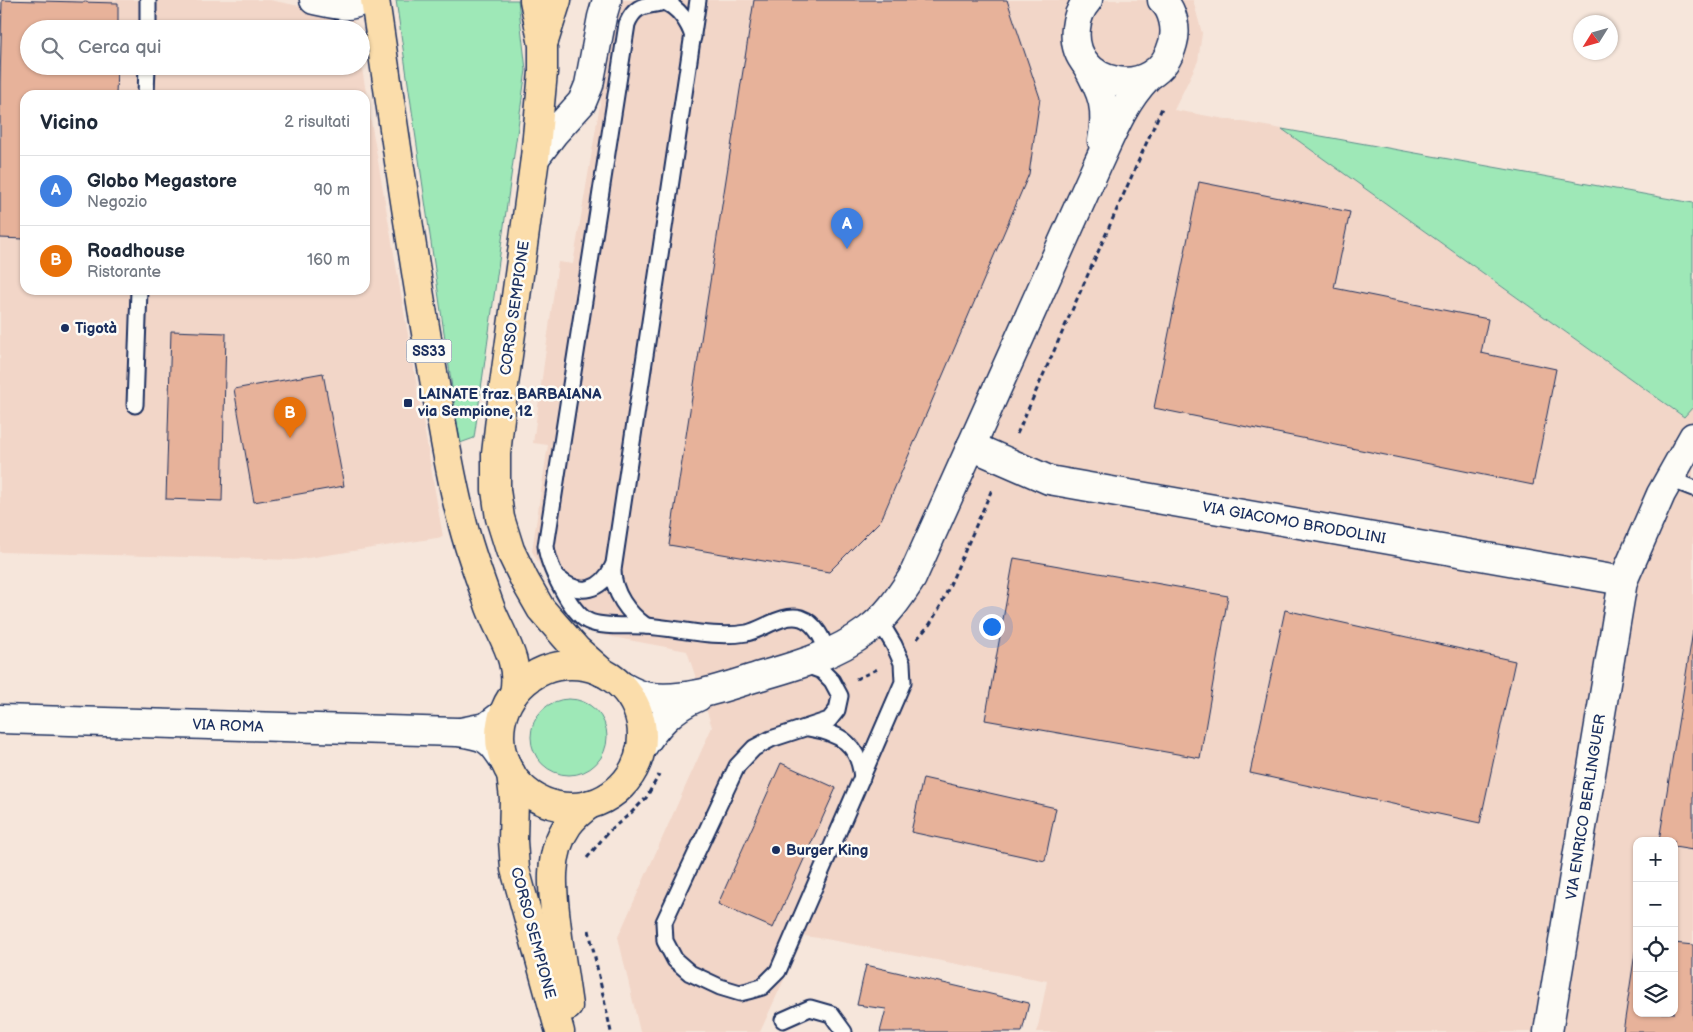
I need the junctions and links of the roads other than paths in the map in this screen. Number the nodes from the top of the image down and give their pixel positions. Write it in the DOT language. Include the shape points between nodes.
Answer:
graph roads {
  1 [pos="148,0"];
  2 [pos="314,0"];
  3 [pos="362,0"];
  4 [pos="375,0"];
  5 [pos="534,0"];
  6 [pos="557,0"];
  7 [pos="607,0"];
  8 [pos="698,0"];
  9 [pos="1162,0"];
  10 [pos="668,1"];
  11 [pos="1078,6"];
  12 [pos="148,20"];
  13 [pos="693,37"];
  14 [pos="543,45"];
  15 [pos="1086,64"];
  16 [pos="1154,73"];
  17 [pos="146,75"];
  18 [pos="146,90"];
  19 [pos="535,158"];
  20 [pos="1098,162"];
  21 [pos="139,295"];
  22 [pos="135,405"];
  23 [pos="1693,437"];
  24 [pos="971,446"];
  25 [pos="1681,483"];
  26 [pos="614,565"];
  27 [pos="554,574"];
  28 [pos="1623,581"];
  29 [pos="879,620"];
  30 [pos="646,626"];
  31 [pos="828,653"];
  32 [pos="802,664"];
  33 [pos="612,679"];
  34 [pos="706,693"];
  35 [pos="508,704"];
  36 [pos="0,719"];
  37 [pos="806,727"];
  38 [pos="457,732"];
  39 [pos="640,751"];
  40 [pos="508,768"];
  41 [pos="862,778"];
  42 [pos="590,804"];
  43 [pos="784,1020"];
  44 [pos="560,1032"];
  45 [pos="572,1032"];
  46 [pos="844,1032"];
  47 [pos="1548,1032"];
  1 -- 12 [label="lane"];
  2 -- 3 [label="street" via="344,6"];
  4 -- 35 [label="main road, SS33" via="447,452 462,522 478,572 514,660 516,684"];
  5 -- 14 [label="main road, CORSO SEMPIONE"];
  6 -- 14 [label="main road"];
  7 -- 19 [label="street" via="582,102"];
  8 -- 13 [label="lane"];
  9 -- 16 [label="street" via="1173,20 1175,37 1170,54"];
  10 -- 13 [label="lane" via="681,15"];
  10 -- 27 [label="lane" via="641,4 634,9 627,24 546,546"];
  11 -- 15 [label="street" via="1075,35 1078,50"];
  13 -- 26 [label="lane"];
  14 -- 19 [label="main road, CORSO SEMPIONE"];
  15 -- 16 [label="street" via="1098,75 1113,81 1130,82"];
  15 -- 20 [label="street" via="1097,84 1105,114"];
  16 -- 20 [label="street" via="1134,91 1125,105"];
  17 -- 18 [label="lane"];
  19 -- 33 [label="main road, CORSO SEMPIONE" via="496,454 500,518 510,550 541,609 577,650"];
  20 -- 24 [label="street"];
  21 -- 22 [label="lane"];
  23 -- 25 [label="street, VIA ENRICO BERLINGUER"];
  24 -- 28 [label="street, VIA GIACOMO BRODOLINI" via="1049,480"];
  24 -- 29 [label="street" via="912,578 893,607"];
  25 -- 28 [label="street, VIA ENRICO BERLINGUER" via="1661,494"];
  26 -- 27 [label="lane" via="599,586 582,590 564,583"];
  26 -- 30 [label="lane" via="613,580 617,591 631,613"];
  27 -- 30 [label="lane" via="575,610 588,621"];
  28 -- 47 [label="street, VIA ENRICO BERLINGUER"];
  29 -- 31 [label="street" via="869,630"];
  29 -- 41 [label="lane" via="902,663 903,682"];
  30 -- 31 [label="lane" via="715,635 732,634 796,617 816,629"];
  31 -- 32 [label="street"];
  32 -- 34 [label="street"];
  32 -- 37 [label="lane" via="822,671 840,696 837,710 829,720"];
  33 -- 34 [label="street" via="636,694 648,697 686,697"];
  33 -- 35 [label="main road" via="579,665 555,666 532,676"];
  33 -- 39 [label="main road" via="636,707 642,728"];
  34 -- 39 [label="street" via="689,700 662,721"];
  35 -- 38 [label="street" via="486,727"];
  35 -- 40 [label="main road" via="500,738"];
  36 -- 38 [label="street, VIA ROMA"];
  37 -- 41 [label="lane" via="828,731 844,740 855,751 861,764"];
  37 -- 41 [label="lane" via="754,748 737,766 664,922 665,940 675,960 690,973 720,987 740,993 762,987 778,971"];
  38 -- 40 [label="street" via="484,738 497,748"];
  39 -- 42 [label="main road" via="632,772 618,790"];
  40 -- 42 [label="main road" via="516,781 533,796 554,805 577,807"];
  40 -- 44 [label="main road, CORSO SEMPIONE" via="514,799 515,869"];
  42 -- 45 [label="main road, CORSO SEMPIONE" via="567,826 556,855 553,876 553,898"];
  43 -- 46 [label="lane" via="810,1008 831,1014"];
}
